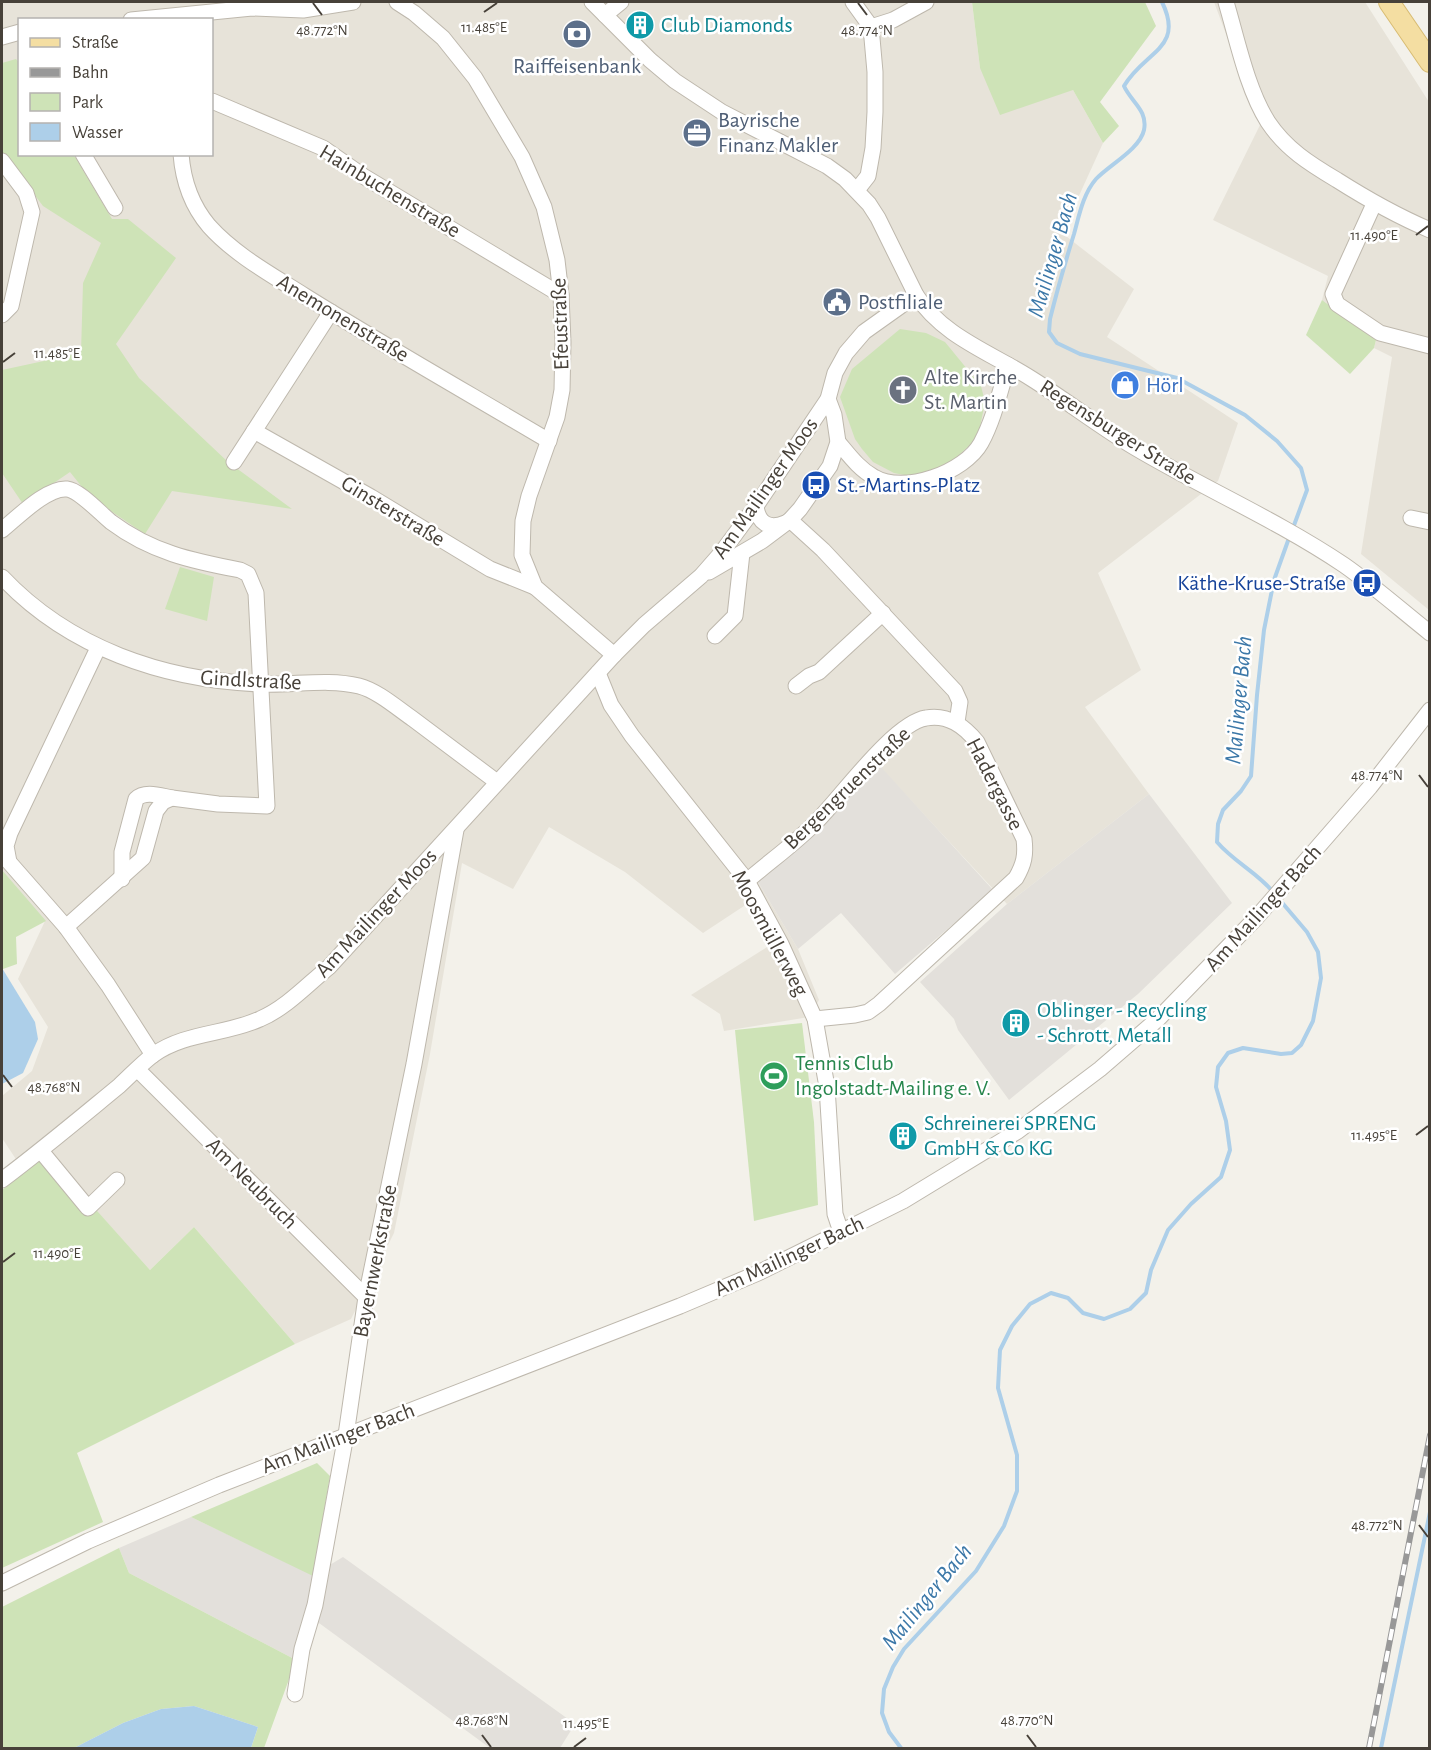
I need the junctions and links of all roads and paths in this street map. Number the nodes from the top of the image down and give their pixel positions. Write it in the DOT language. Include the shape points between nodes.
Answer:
graph roads {
  1 [pos="234,2"];
  2 [pos="353,2"];
  3 [pos="397,2"];
  4 [pos="592,2"];
  5 [pos="621,2"];
  6 [pos="853,2"];
  7 [pos="926,2"];
  8 [pos="1226,2"];
  9 [pos="1389,2"];
  10 [pos="252,8"];
  11 [pos="189,12"];
  12 [pos="605,15"];
  13 [pos="146,18"];
  14 [pos="871,27"];
  15 [pos="1430,62"];
  16 [pos="213,101"];
  17 [pos="84,156"];
  18 [pos="181,156"];
  19 [pos="2,161"];
  20 [pos="857,190"];
  21 [pos="1374,204"];
  22 [pos="115,208"];
  23 [pos="1430,231"];
  24 [pos="561,295"];
  25 [pos="916,295"];
  26 [pos="331,312"];
  27 [pos="2,315"];
  28 [pos="1430,346"];
  29 [pos="1008,365"];
  30 [pos="828,399"];
  31 [pos="254,431"];
  32 [pos="549,441"];
  33 [pos="838,442"];
  34 [pos="234,462"];
  35 [pos="756,506"];
  36 [pos="1411,518"];
  37 [pos="790,520"];
  38 [pos="1430,522"];
  39 [pos="2,530"];
  40 [pos="742,553"];
  41 [pos="700,576"];
  42 [pos="2,577"];
  43 [pos="535,587"];
  44 [pos="883,612"];
  45 [pos="1430,633"];
  46 [pos="715,636"];
  47 [pos="98,648"];
  48 [pos="614,655"];
  49 [pos="598,673"];
  50 [pos="261,684"];
  51 [pos="796,686"];
  52 [pos="1430,710"];
  53 [pos="957,722"];
  54 [pos="497,782"];
  55 [pos="172,798"];
  56 [pos="456,829"];
  57 [pos="122,879"];
  58 [pos="747,881"];
  59 [pos="66,927"];
  60 [pos="815,1019"];
  61 [pos="153,1055"];
  62 [pos="138,1070"];
  63 [pos="41,1151"];
  64 [pos="2,1180"];
  65 [pos="117,1180"];
  66 [pos="841,1233"];
  67 [pos="366,1297"];
  68 [pos="346,1435"];
  69 [pos="2,1583"];
  70 [pos="295,1694"];
  1 -- 10 [label="street"];
  2 -- 10 [label="street" via="303,10"];
  3 -- 24 [label="street, Efeustraße" via="443,38 476,78 517,148 544,207"];
  4 -- 12 [label="street, Regensburger Straße"];
  5 -- 12 [label="street"];
  6 -- 14 [label="street"];
  7 -- 14 [label="street"];
  8 -- 21 [label="street" via="1255,95 1281,140"];
  9 -- 15 [label="main road"];
  10 -- 11 [label="street"];
  11 -- 13 [label="street"];
  12 -- 20 [label="street, Regensburger Straße" via="675,81 722,112 826,166"];
  14 -- 20 [label="street" via="875,72 873,148 868,176"];
  16 -- 24 [label="street, Hainbuchenstraße" via="323,148"];
  17 -- 22 [label="street"];
  18 -- 26 [label="street, Anemonenstraße" via="193,203 209,225 233,249"];
  19 -- 27 [label="street" via="26,193 32,212 11,306"];
  20 -- 25 [label="street, Regensburger Straße" via="878,218"];
  21 -- 23 [label="street"];
  21 -- 28 [label="street" via="1333,294 1337,304 1380,333"];
  24 -- 32 [label="street, Efeustraße" via="562,390"];
  25 -- 29 [label="street, Regensburger Straße" via="958,337"];
  25 -- 30 [label="street, Am Mailinger Moos" via="864,332 846,353"];
  26 -- 31 [label="street"];
  26 -- 32 [label="street, Anemonenstraße"];
  29 -- 33 [label="street, Am Mailinger Moos" via="980,445 952,471 918,481 876,479 855,463"];
  29 -- 45 [label="street, Regensburger Straße" via="1136,448 1344,566"];
  30 -- 33 [label="street, Am Mailinger Moos"];
  30 -- 35 [label="street, Am Mailinger Moos"];
  31 -- 34 [label="street"];
  31 -- 43 [label="street, Ginsterstraße" via="490,569"];
  32 -- 43 [label="street, Efeustraße" via="523,521 522,555"];
  33 -- 37 [label="street, Am Mailinger Moos" via="830,466"];
  35 -- 37 [label="street" via="767,525 772,527"];
  35 -- 41 [label="street, Am Mailinger Moos"];
  36 -- 38 [label="street"];
  37 -- 40 [label="street, Am Mailinger Moos"];
  37 -- 44 [label="street, Hadergasse"];
  39 -- 50 [label="street" via="48,493 68,489 146,544 188,560 248,574 256,593"];
  40 -- 41 [label="street, Am Mailinger Moos"];
  40 -- 46 [label="street, Am Mailinger Moos" via="735,616"];
  41 -- 48 [label="street, Am Mailinger Moos"];
  42 -- 47 [label="street, Gindlstraße" via="34,608"];
  43 -- 48 [label="street, Efeustraße"];
  44 -- 51 [label="street" via="819,672"];
  44 -- 53 [label="street, Hadergasse" via="956,691 960,702"];
  47 -- 50 [label="street, Gindlstraße" via="203,680"];
  47 -- 59 [label="street" via="6,846 9,862"];
  48 -- 49 [label="street, Am Mailinger Moos"];
  49 -- 54 [label="street, Am Mailinger Moos"];
  49 -- 58 [label="street, Moosmüllerweg" via="611,705 632,736"];
  50 -- 54 [label="street, Gindlstraße" via="337,682 362,686 387,700"];
  50 -- 55 [label="street" via="267,806"];
  52 -- 66 [label="street, Am Mailinger Bach" via="1370,787 1256,918 1159,1018 1018,1131 903,1201"];
  53 -- 58 [label="street, Bergengruenstraße" via="925,718 908,726 817,822"];
  53 -- 60 [label="street, Hadergasse" via="977,742 1024,839 1023,866 1006,890 879,1004 868,1012"];
  54 -- 56 [label="street, Am Mailinger Moos"];
  55 -- 57 [label="street" via="156,811 143,858"];
  55 -- 57 [label="street" via="146,794 136,799 122,852"];
  56 -- 61 [label="street, Am Mailinger Moos" via="328,967 282,1007 239,1027 176,1042"];
  56 -- 67 [label="street, Bayernwerkstraße" via="414,1064"];
  57 -- 59 [label="street"];
  58 -- 60 [label="street, Moosmüllerweg" via="782,944"];
  59 -- 61 [label="street"];
  60 -- 66 [label="street, Moosmüllerweg" via="827,1087 835,1214"];
  61 -- 62 [label="street, Am Mailinger Moos"];
  62 -- 63 [label="street, Am Mailinger Moos"];
  62 -- 67 [label="street, Am Neubruch"];
  63 -- 64 [label="street, Am Mailinger Moos"];
  63 -- 65 [label="street" via="88,1208"];
  66 -- 68 [label="street, Am Mailinger Bach" via="680,1306"];
  67 -- 68 [label="street, Bayernwerkstraße"];
  68 -- 69 [label="street, Am Mailinger Bach" via="88,1541"];
  68 -- 70 [label="street, Bayernwerkstraße"];
}
